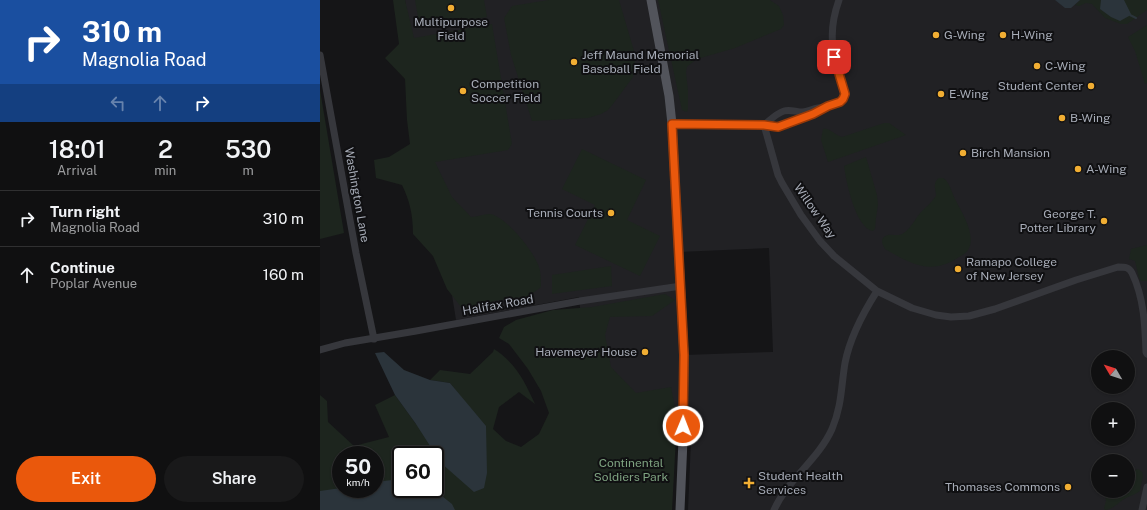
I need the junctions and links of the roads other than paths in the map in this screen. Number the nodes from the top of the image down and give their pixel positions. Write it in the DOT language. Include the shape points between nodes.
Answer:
graph roads {
  1 [pos="651,0"];
  2 [pos="840,0"];
  3 [pos="320,55"];
  4 [pos="828,106"];
  5 [pos="672,124"];
  6 [pos="764,125"];
  7 [pos="681,286"];
  8 [pos="876,291"];
  9 [pos="374,339"];
  10 [pos="320,350"];
  11 [pos="1147,354"];
  12 [pos="1147,487"];
  13 [pos="680,510"];
  14 [pos="774,510"];
  15 [pos="1142,510"];
  1 -- 5 [label="main road"];
  2 -- 4 [label="street" via="832,28 832,47 845,94 840,102"];
  3 -- 9 [label="street, Washington Lane"];
  4 -- 6 [label="street" via="819,112 778,127"];
  4 -- 6 [label="street" via="803,112 786,110"];
  5 -- 6 [label="street"];
  5 -- 7 [label="main road"];
  6 -- 8 [label="street, Willow Way" via="778,175 801,216 834,256"];
  7 -- 9 [label="street, Halifax Road" via="580,301"];
  7 -- 13 [label="main road" via="684,368"];
  8 -- 11 [label="street, Willow Way" via="923,312 951,317 969,316 1076,280 1126,267 1131,270 1139,293 1145,318"];
  8 -- 14 [label="street" via="854,331 845,363 839,411 832,428 824,445 785,490"];
  9 -- 10 [label="street, Halifax Road"];
  12 -- 15 [label="street"];
}
